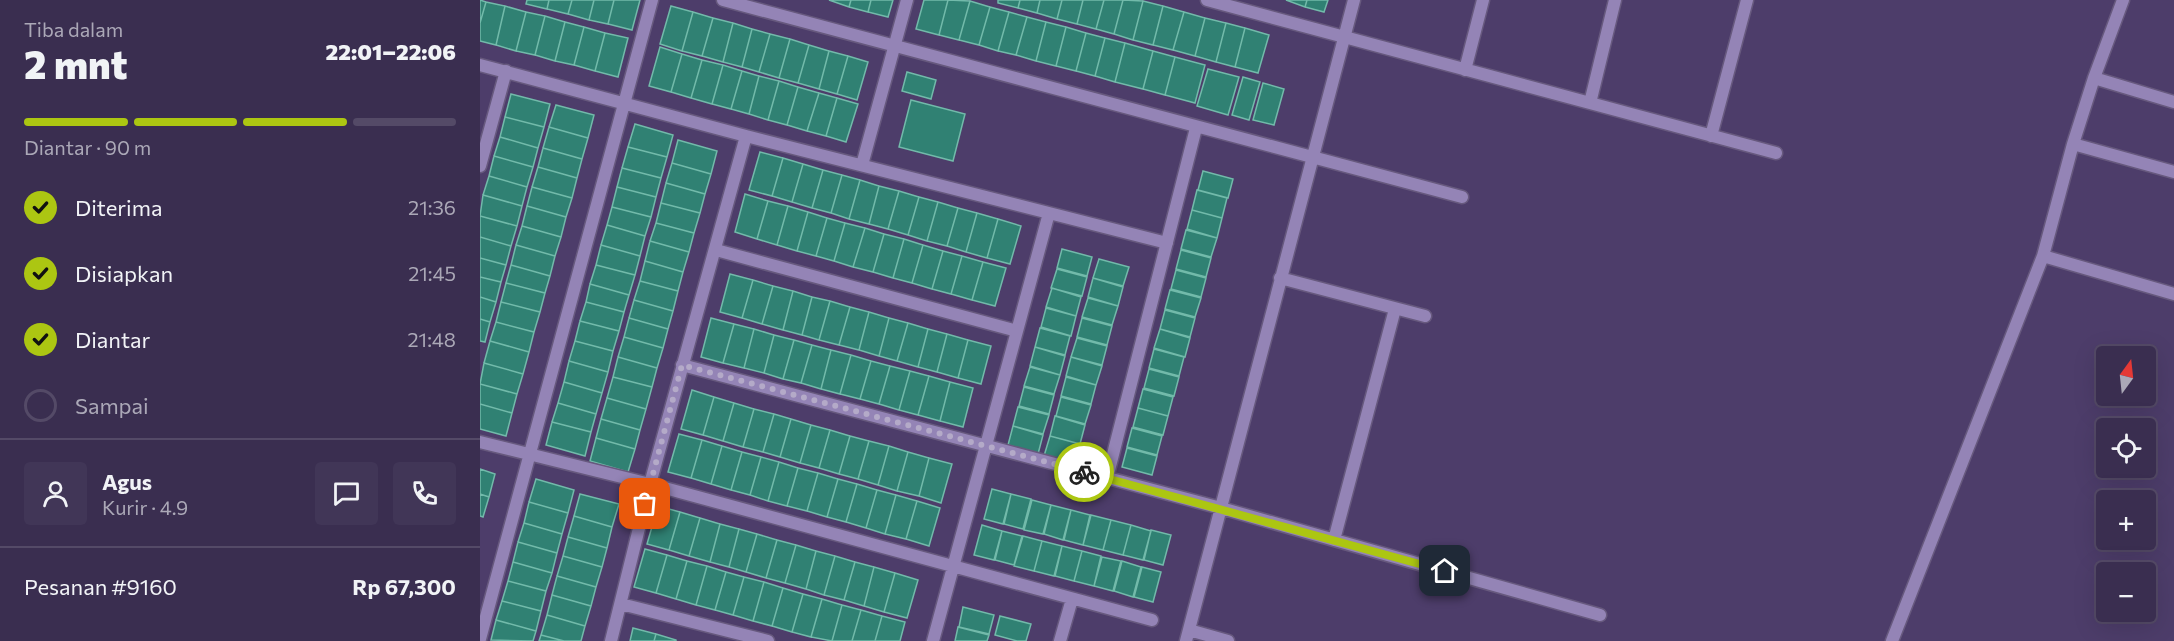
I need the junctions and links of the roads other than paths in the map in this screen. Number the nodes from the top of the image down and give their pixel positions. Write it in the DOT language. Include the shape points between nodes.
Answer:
graph roads {
  1 [pos="652,0"];
  2 [pos="723,0"];
  3 [pos="907,0"];
  4 [pos="1207,0"];
  5 [pos="1354,0"];
  6 [pos="1483,0"];
  7 [pos="1616,0"];
  8 [pos="1747,0"];
  9 [pos="2123,0"];
  10 [pos="1345,37"];
  11 [pos="894,47"];
  12 [pos="480,64"];
  13 [pos="1465,69"];
  14 [pos="506,71"];
  15 [pos="2094,78"];
  16 [pos="625,102"];
  17 [pos="2174,102"];
  18 [pos="1590,103"];
  19 [pos="1196,128"];
  20 [pos="1711,135"];
  21 [pos="746,136"];
  22 [pos="2073,144"];
  23 [pos="1776,153"];
  24 [pos="1313,156"];
  25 [pos="862,165"];
  26 [pos="480,166"];
  27 [pos="2174,172"];
  28 [pos="1462,197"];
  29 [pos="1049,213"];
  30 [pos="1167,243"];
  31 [pos="716,250"];
  32 [pos="2043,256"];
  33 [pos="1280,278"];
  34 [pos="2174,294"];
  35 [pos="1395,309"];
  36 [pos="1425,316"];
  37 [pos="1017,331"];
  38 [pos="682,365"];
  39 [pos="480,442"];
  40 [pos="987,447"];
  41 [pos="529,455"];
  42 [pos="1107,478"];
  43 [pos="650,484"];
  44 [pos="1221,508"];
  45 [pos="1334,540"];
  46 [pos="953,567"];
  47 [pos="1072,599"];
  48 [pos="621,604"];
  49 [pos="1600,615"];
  50 [pos="1152,620"];
  51 [pos="1187,636"];
  52 [pos="480,639"];
  53 [pos="611,641"];
  54 [pos="768,641"];
  55 [pos="933,641"];
  56 [pos="1060,641"];
  57 [pos="1228,641"];
  58 [pos="1892,641"];
  1 -- 16 [label="street"];
  2 -- 11 [label="street"];
  3 -- 11 [label="street"];
  4 -- 10 [label="street"];
  5 -- 10 [label="street"];
  6 -- 13 [label="street"];
  7 -- 18 [label="street"];
  8 -- 20 [label="street"];
  9 -- 15 [label="street"];
  10 -- 13 [label="street"];
  10 -- 24 [label="street"];
  11 -- 19 [label="street"];
  11 -- 25 [label="street"];
  12 -- 14 [label="street"];
  13 -- 18 [label="street"];
  14 -- 16 [label="street"];
  14 -- 26 [label="street"];
  15 -- 17 [label="street"];
  15 -- 22 [label="street"];
  16 -- 21 [label="street"];
  16 -- 41 [label="street"];
  18 -- 20 [label="street"];
  19 -- 24 [label="street"];
  19 -- 30 [label="street"];
  20 -- 23 [label="street"];
  21 -- 25 [label="street"];
  21 -- 31 [label="street"];
  22 -- 27 [label="street"];
  22 -- 32 [label="street"];
  24 -- 28 [label="street"];
  24 -- 33 [label="street"];
  25 -- 29 [label="street"];
  29 -- 30 [label="street"];
  29 -- 37 [label="street"];
  30 -- 42 [label="street"];
  31 -- 37 [label="street"];
  31 -- 38 [label="street"];
  32 -- 34 [label="street"];
  32 -- 58 [label="street"];
  33 -- 35 [label="street"];
  33 -- 44 [label="street"];
  35 -- 36 [label="street"];
  35 -- 45 [label="street"];
  37 -- 40 [label="street"];
  38 -- 40 [label="street"];
  38 -- 43 [label="street"];
  39 -- 41 [label="street"];
  40 -- 42 [label="street"];
  40 -- 46 [label="street"];
  41 -- 43 [label="street"];
  41 -- 52 [label="street"];
  42 -- 44 [label="street"];
  43 -- 46 [label="street"];
  43 -- 48 [label="street"];
  44 -- 45 [label="street"];
  44 -- 51 [label="street"];
  45 -- 49 [label="street"];
  46 -- 47 [label="street"];
  46 -- 55 [label="street"];
  47 -- 50 [label="street"];
  47 -- 56 [label="street"];
  48 -- 53 [label="street"];
  48 -- 54 [label="street"];
  51 -- 57 [label="street"];
}
